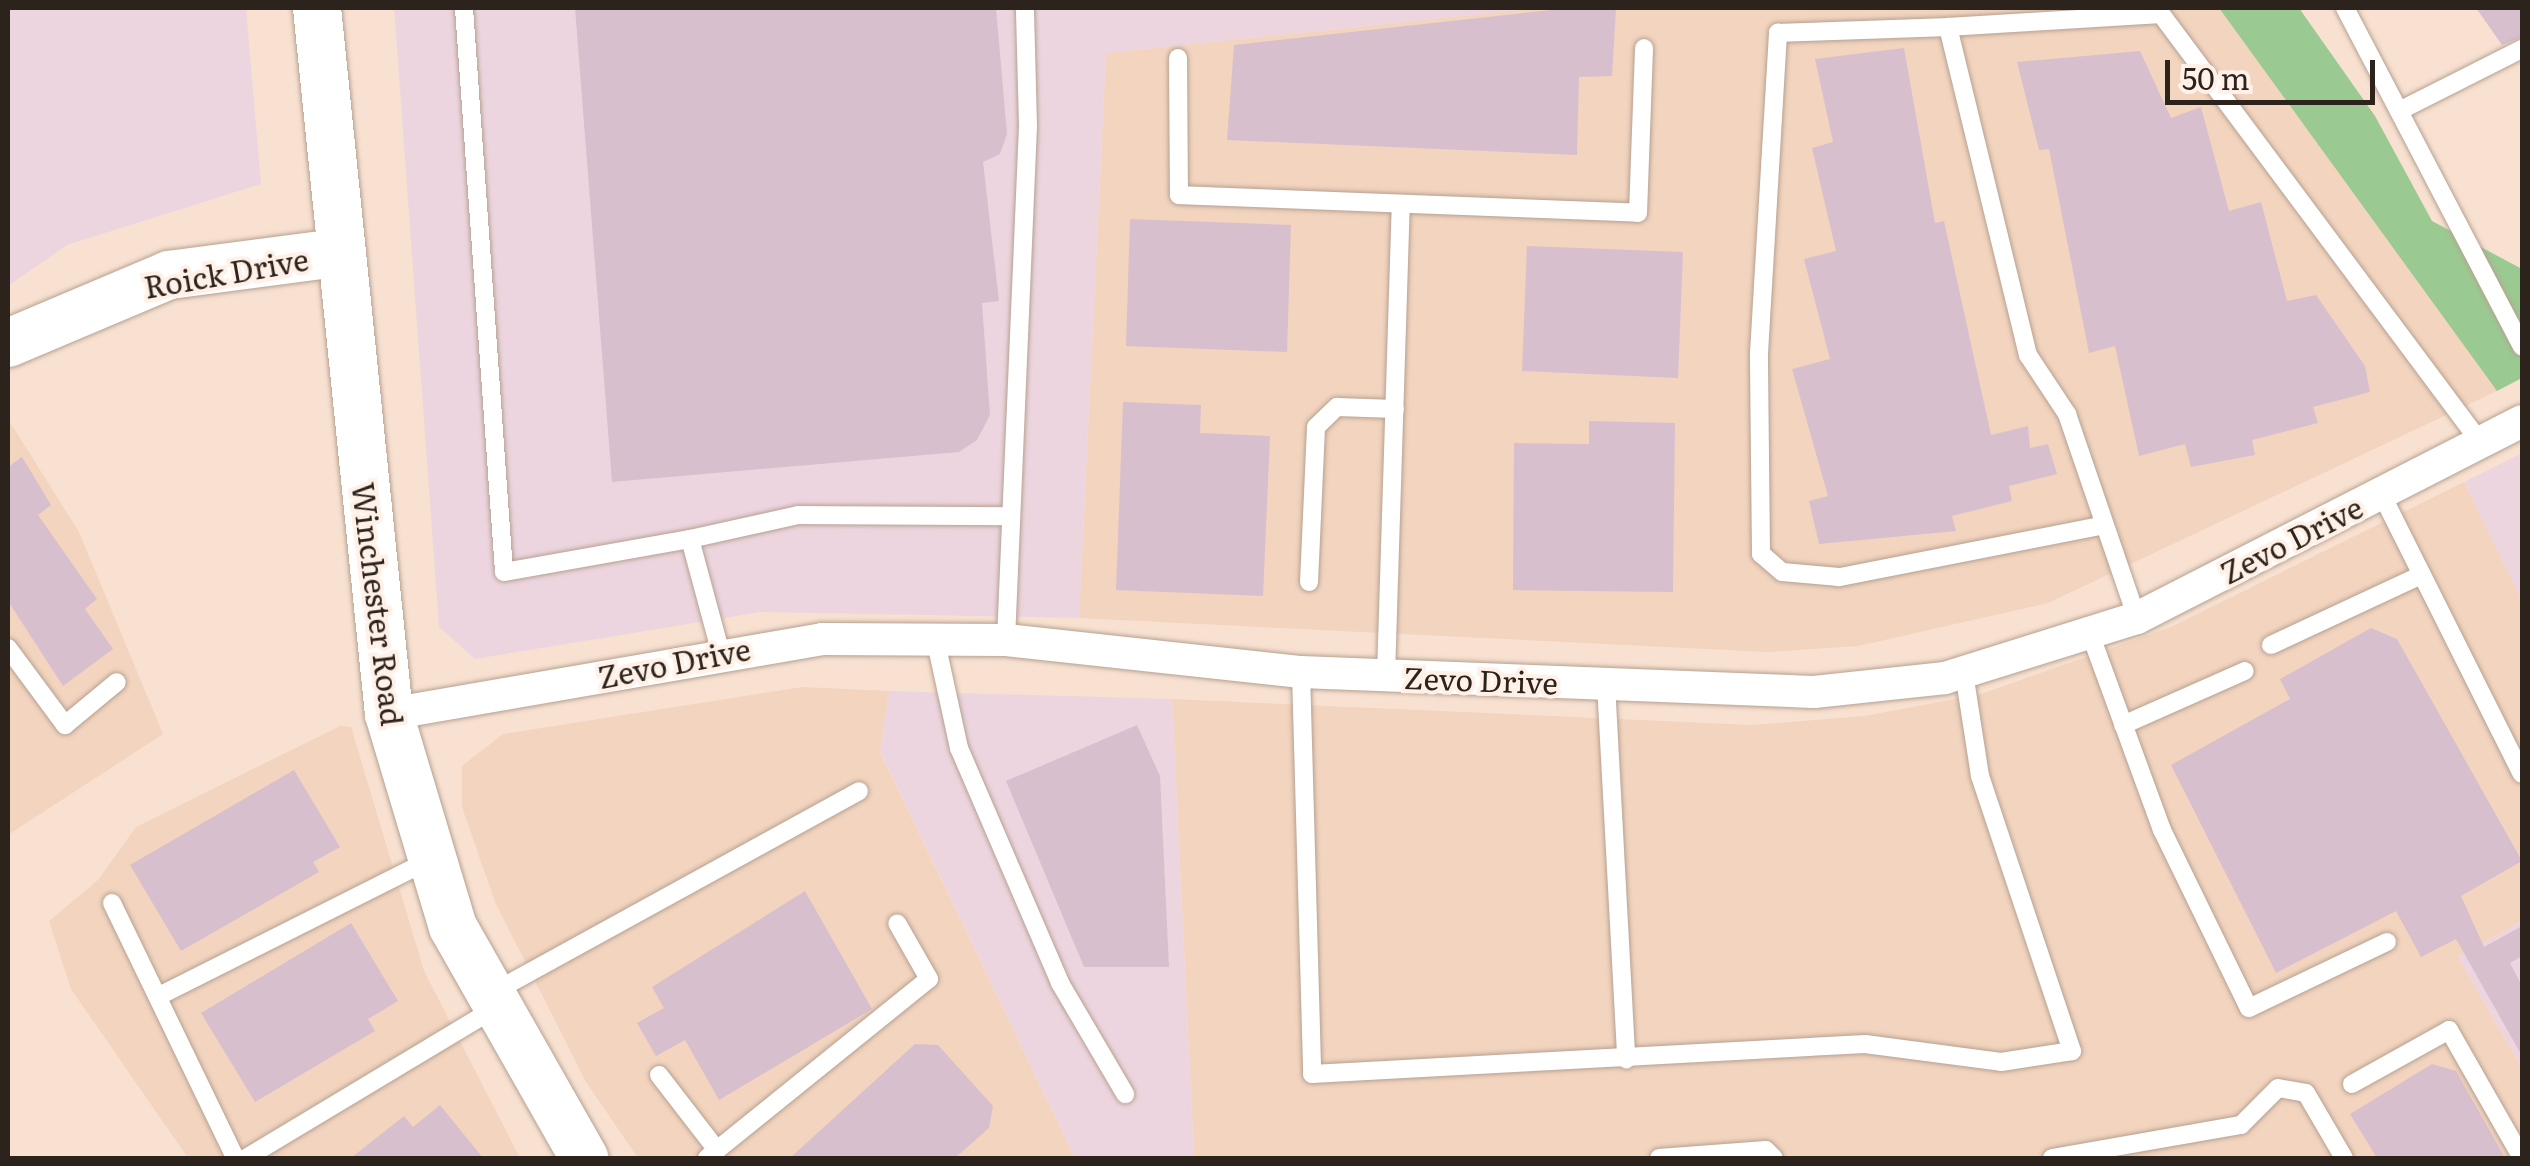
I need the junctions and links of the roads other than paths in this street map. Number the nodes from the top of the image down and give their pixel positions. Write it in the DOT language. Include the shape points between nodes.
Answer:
graph roads {
  1 [pos="318,8"];
  2 [pos="464,8"];
  3 [pos="1024,8"];
  4 [pos="2345,8"];
  5 [pos="1948,26"];
  6 [pos="1644,48"];
  7 [pos="2522,49"];
  8 [pos="1178,58"];
  9 [pos="2399,110"];
  10 [pos="1401,206"];
  11 [pos="336,252"];
  12 [pos="8,344"];
  13 [pos="2522,346"];
  14 [pos="1395,409"];
  15 [pos="2522,421"];
  16 [pos="2480,442"];
  17 [pos="2381,494"];
  18 [pos="1008,516"];
  19 [pos="2100,526"];
  20 [pos="690,539"];
  21 [pos="2421,575"];
  22 [pos="1309,582"];
  23 [pos="2137,618"];
  24 [pos="2091,636"];
  25 [pos="935,638"];
  26 [pos="1006,640"];
  27 [pos="2272,645"];
  28 [pos="8,648"];
  29 [pos="722,654"];
  30 [pos="2245,671"];
  31 [pos="1300,672"];
  32 [pos="1964,673"];
  33 [pos="1386,675"];
  34 [pos="118,682"];
  35 [pos="1606,684"];
  36 [pos="390,714"];
  37 [pos="2124,725"];
  38 [pos="2522,774"];
  39 [pos="859,792"];
  40 [pos="428,860"];
  41 [pos="112,903"];
  42 [pos="897,923"];
  43 [pos="2387,942"];
  44 [pos="159,996"];
  45 [pos="489,1003"];
  46 [pos="1626,1060"];
  47 [pos="660,1075"];
  48 [pos="2352,1084"];
  49 [pos="1125,1094"];
  50 [pos="712,1154"];
  51 [pos="235,1158"];
  52 [pos="246,1158"];
  53 [pos="584,1158"];
  54 [pos="1659,1158"];
  55 [pos="1774,1158"];
  56 [pos="2052,1158"];
  57 [pos="2344,1158"];
  58 [pos="2522,1158"];
  1 -- 11 [label="street, Winchester Road"];
  2 -- 20 [label="lane" via="504,572"];
  3 -- 18 [label="lane" via="1028,126"];
  4 -- 9 [label="lane"];
  5 -- 16 [label="lane" via="2161,14"];
  5 -- 19 [label="lane" via="2028,355 2067,414"];
  5 -- 19 [label="lane" via="1778,33 1760,353 1761,554 1782,572 1839,577"];
  6 -- 10 [label="lane" via="1638,213"];
  7 -- 9 [label="lane"];
  8 -- 10 [label="lane" via="1178,195"];
  9 -- 13 [label="lane"];
  10 -- 14 [label="lane"];
  11 -- 12 [label="street, Roick Drive" via="169,276"];
  11 -- 36 [label="street, Winchester Road"];
  14 -- 22 [label="lane" via="1337,407 1316,427"];
  14 -- 33 [label="lane"];
  15 -- 16 [label="street, Zevo Drive"];
  16 -- 17 [label="street, Zevo Drive"];
  17 -- 21 [label="lane"];
  17 -- 23 [label="street, Zevo Drive"];
  18 -- 20 [label="lane" via="798,515"];
  18 -- 26 [label="lane"];
  19 -- 23 [label="lane"];
  20 -- 29 [label="lane"];
  21 -- 27 [label="lane"];
  21 -- 38 [label="lane"];
  23 -- 24 [label="street, Zevo Drive"];
  24 -- 32 [label="street, Zevo Drive"];
  24 -- 37 [label="lane"];
  25 -- 26 [label="street, Zevo Drive"];
  25 -- 29 [label="street, Zevo Drive" via="822,639"];
  25 -- 49 [label="lane" via="959,748 1060,983"];
  26 -- 31 [label="street, Zevo Drive"];
  28 -- 34 [label="lane" via="65,725"];
  29 -- 36 [label="street, Zevo Drive"];
  30 -- 37 [label="lane"];
  31 -- 33 [label="street, Zevo Drive"];
  31 -- 46 [label="lane" via="1312,1074"];
  32 -- 35 [label="street, Zevo Drive" via="1814,692"];
  32 -- 46 [label="lane" via="1980,776 2072,1051 2002,1062 1865,1044"];
  33 -- 35 [label="street, Zevo Drive"];
  35 -- 46 [label="lane"];
  36 -- 40 [label="street, Winchester Road"];
  37 -- 43 [label="lane" via="2162,830 2248,1008"];
  39 -- 45 [label="lane"];
  40 -- 44 [label="lane"];
  40 -- 45 [label="street, Winchester Road"];
  41 -- 44 [label="lane"];
  42 -- 50 [label="lane" via="929,979"];
  44 -- 51 [label="lane"];
  45 -- 52 [label="lane"];
  45 -- 53 [label="street, Winchester Road"];
  47 -- 50 [label="lane"];
  48 -- 58 [label="lane" via="2449,1030"];
  54 -- 55 [label="lane" via="1766,1150"];
  56 -- 57 [label="lane" via="2241,1125 2278,1088 2306,1092"];
}
